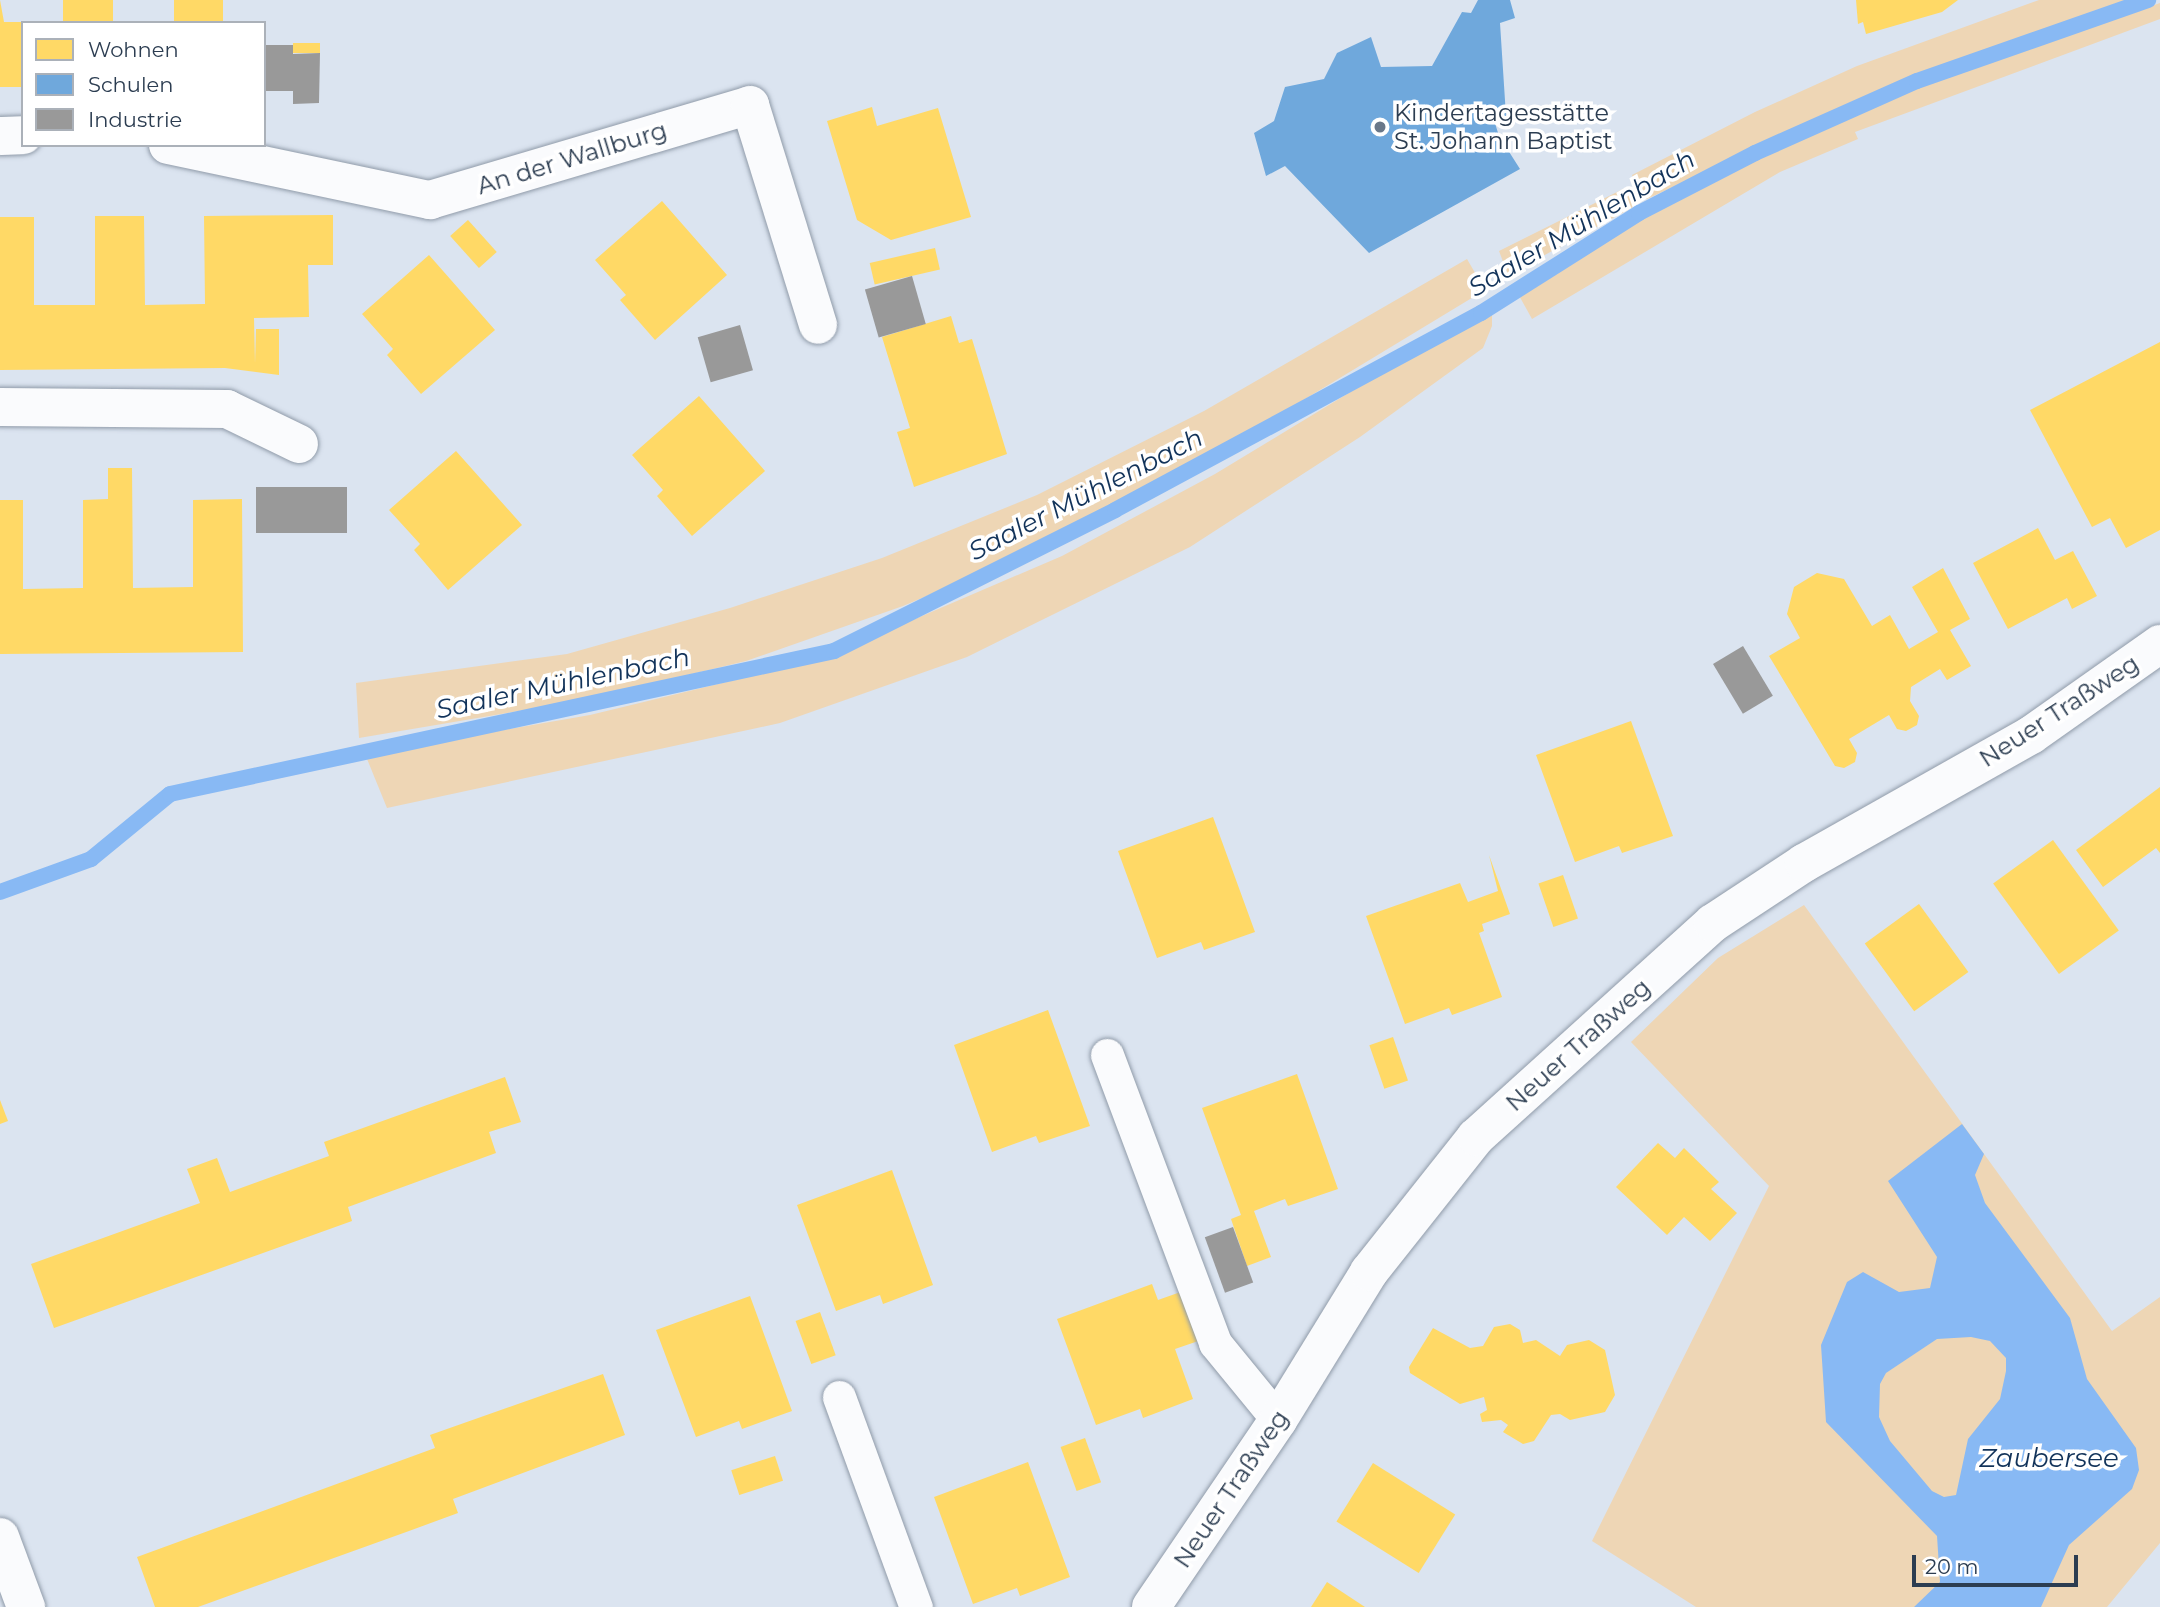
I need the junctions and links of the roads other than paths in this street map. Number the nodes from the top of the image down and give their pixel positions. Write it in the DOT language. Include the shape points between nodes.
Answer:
graph roads {
  1 [pos="21,135"];
  2 [pos="0,136"];
  3 [pos="177,147"];
  4 [pos="818,325"];
  5 [pos="0,407"];
  6 [pos="299,444"];
  7 [pos="2160,644"];
  8 [pos="1107,1055"];
  9 [pos="839,1397"];
  10 [pos="1278,1420"];
  11 [pos="0,1536"];
  12 [pos="26,1607"];
  13 [pos="916,1607"];
  14 [pos="1150,1607"];
  1 -- 2 [label="street"];
  3 -- 4 [label="street, An der Wallburg" via="430,200 750,105"];
  5 -- 6 [label="street" via="227,409"];
  7 -- 10 [label="street, Neuer Traßweg" via="2031,735 1804,863 1713,923 1476,1136 1369,1272"];
  8 -- 10 [label="lane" via="1215,1343"];
  9 -- 13 [label="lane"];
  10 -- 14 [label="street, Neuer Traßweg"];
  11 -- 12 [label="street"];
}
